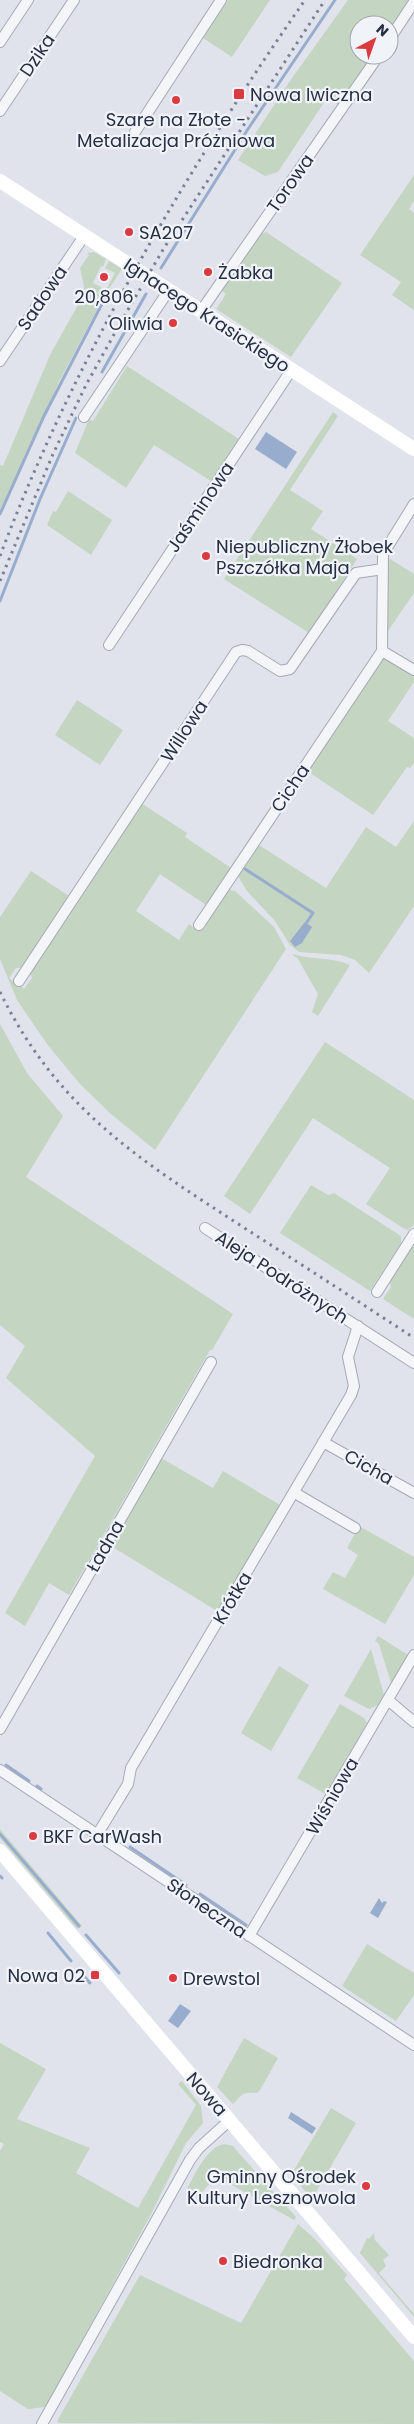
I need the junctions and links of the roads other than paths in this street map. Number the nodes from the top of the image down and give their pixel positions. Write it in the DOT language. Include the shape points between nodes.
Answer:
graph roads {
  1 [pos="28,0"];
  2 [pos="74,0"];
  3 [pos="221,0"];
  4 [pos="414,2"];
  5 [pos="399,25"];
  6 [pos="0,42"];
  7 [pos="371,65"];
  8 [pos="0,111"];
  9 [pos="135,132"];
  10 [pos="0,181"];
  11 [pos="84,236"];
  12 [pos="168,290"];
  13 [pos="201,311"];
  14 [pos="0,361"];
  15 [pos="292,369"];
  16 [pos="84,417"];
  17 [pos="414,449"];
  18 [pos="414,504"];
  19 [pos="383,569"];
  20 [pos="109,645"];
  21 [pos="382,651"];
  22 [pos="414,670"];
  23 [pos="199,925"];
  24 [pos="19,981"];
  25 [pos="206,1228"];
  26 [pos="414,1234"];
  27 [pos="377,1292"];
  28 [pos="358,1326"];
  29 [pos="211,1362"];
  30 [pos="414,1363"];
  31 [pos="323,1442"];
  32 [pos="294,1493"];
  33 [pos="414,1493"];
  34 [pos="355,1528"];
  35 [pos="414,1655"];
  36 [pos="388,1700"];
  37 [pos="414,1722"];
  38 [pos="0,1730"];
  39 [pos="0,1770"];
  40 [pos="97,1835"];
  41 [pos="0,1851"];
  42 [pos="249,1936"];
  43 [pos="414,2045"];
  44 [pos="230,2120"];
  45 [pos="414,2337"];
  46 [pos="42,2424"];
  1 -- 6 [label="street"];
  2 -- 8 [label="street, Dzika"];
  3 -- 9 [label="street"];
  4 -- 5 [label="street"];
  7 -- 13 [label="street, Torowa"];
  10 -- 11 [label="main road, Ignacego Krasickiego"];
  11 -- 12 [label="main road, Ignacego Krasickiego"];
  11 -- 14 [label="street, Sadowa"];
  12 -- 13 [label="main road, Ignacego Krasickiego"];
  12 -- 16 [label="street"];
  13 -- 15 [label="main road, Ignacego Krasickiego"];
  15 -- 17 [label="main road, Ignacego Krasickiego"];
  15 -- 20 [label="street, Jaśminowa"];
  18 -- 19 [label="street" via="384,551"];
  19 -- 21 [label="street"];
  19 -- 24 [label="street, Willowa" via="356,573 290,669 280,671 248,651 236,652"];
  21 -- 22 [label="street"];
  21 -- 23 [label="street, Cicha"];
  25 -- 28 [label="street, Aleja Podróżnych"];
  26 -- 27 [label="street"];
  28 -- 30 [label="street, Aleja Podróżnych"];
  28 -- 31 [label="street, Krótka" via="348,1357 353,1391"];
  29 -- 38 [label="street, Ładna"];
  31 -- 32 [label="street, Krótka"];
  31 -- 33 [label="street, Cicha"];
  32 -- 34 [label="street"];
  32 -- 40 [label="street, Krótka" via="131,1768 128,1784"];
  35 -- 36 [label="street, Wiśniowa"];
  36 -- 37 [label="street"];
  36 -- 42 [label="street, Wiśniowa"];
  39 -- 40 [label="street, Słoneczna"];
  40 -- 42 [label="street, Słoneczna"];
  41 -- 44 [label="main road, Nowa"];
  42 -- 43 [label="street, Słoneczna"];
  44 -- 45 [label="main road, Nowa"];
  44 -- 46 [label="street" via="190,2160"];
}
